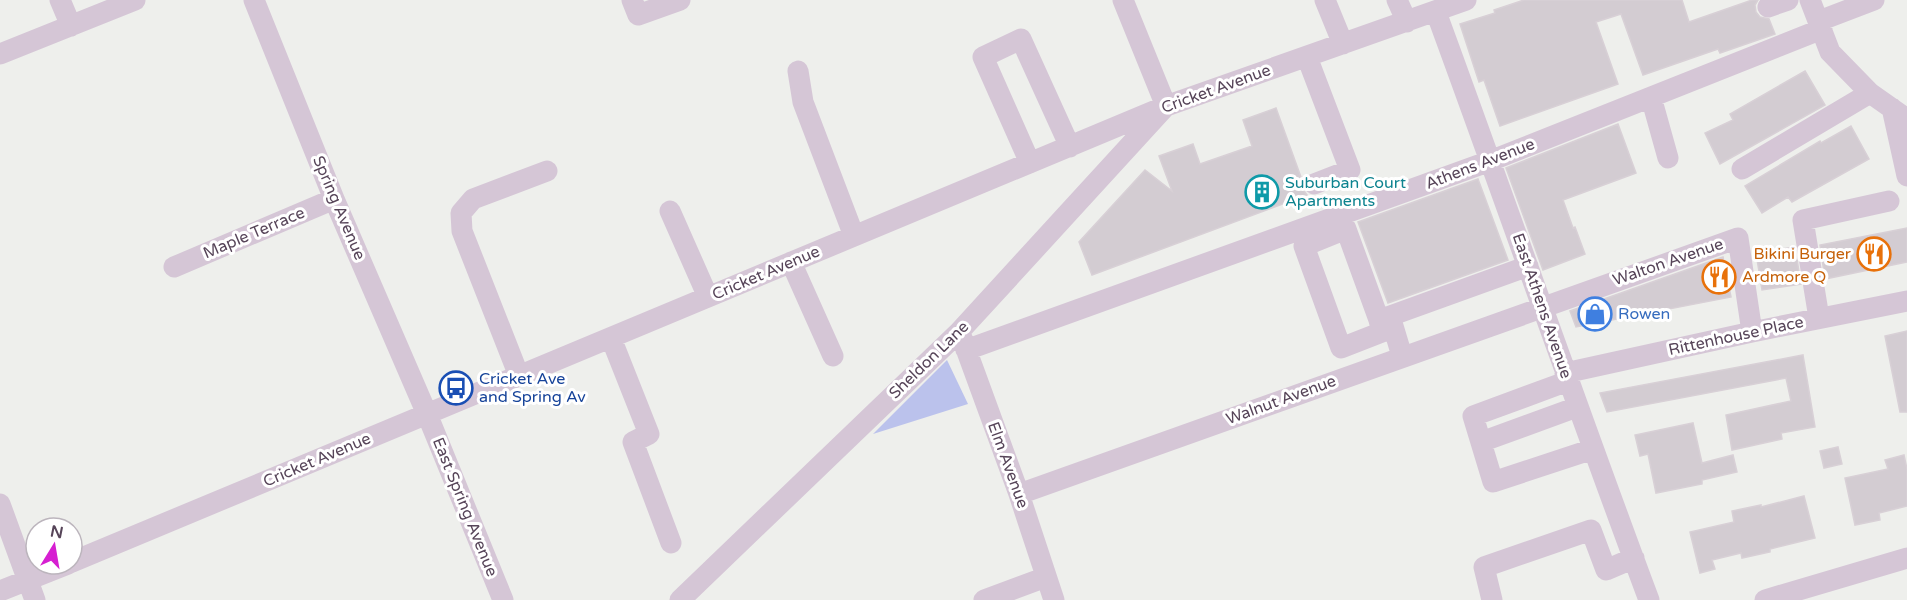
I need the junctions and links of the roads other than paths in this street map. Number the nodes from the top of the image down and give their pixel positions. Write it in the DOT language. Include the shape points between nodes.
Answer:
graph roads {
  1 [pos="60,0"];
  2 [pos="135,0"];
  3 [pos="255,0"];
  4 [pos="632,0"];
  5 [pos="680,0"];
  6 [pos="1123,0"];
  7 [pos="1325,0"];
  8 [pos="1397,0"];
  9 [pos="1466,0"];
  10 [pos="1810,0"];
  11 [pos="1874,0"];
  12 [pos="1436,12"];
  13 [pos="1407,22"];
  14 [pos="1820,25"];
  15 [pos="71,26"];
  16 [pos="1343,44"];
  17 [pos="0,54"];
  18 [pos="1307,57"];
  19 [pos="798,71"];
  20 [pos="1870,93"];
  21 [pos="1651,97"];
  22 [pos="1166,106"];
  23 [pos="1900,113"];
  24 [pos="1070,147"];
  25 [pos="1668,158"];
  26 [pos="1490,161"];
  27 [pos="1030,163"];
  28 [pos="1742,168"];
  29 [pos="1906,170"];
  30 [pos="547,171"];
  31 [pos="1314,184"];
  32 [pos="334,199"];
  33 [pos="1888,201"];
  34 [pos="670,211"];
  35 [pos="854,236"];
  36 [pos="791,262"];
  37 [pos="1528,266"];
  38 [pos="174,267"];
  39 [pos="708,297"];
  40 [pos="1907,301"];
  41 [pos="1543,306"];
  42 [pos="1385,318"];
  43 [pos="1819,318"];
  44 [pos="1752,332"];
  45 [pos="611,338"];
  46 [pos="963,341"];
  47 [pos="833,356"];
  48 [pos="1402,357"];
  49 [pos="519,376"];
  50 [pos="1566,377"];
  51 [pos="1577,407"];
  52 [pos="427,414"];
  53 [pos="1480,442"];
  54 [pos="1593,449"];
  55 [pos="1019,494"];
  56 [pos="0,504"];
  57 [pos="671,543"];
  58 [pos="84,557"];
  59 [pos="1634,558"];
  60 [pos="1907,558"];
  61 [pos="51,576"];
  62 [pos="1046,577"];
  63 [pos="32,590"];
  64 [pos="0,591"];
  65 [pos="503,600"];
  66 [pos="680,600"];
  67 [pos="984,600"];
  68 [pos="1054,600"];
  69 [pos="1492,600"];
  70 [pos="1649,600"];
  71 [pos="1765,600"];
  1 -- 15 [label="street"];
  2 -- 15 [label="street"];
  3 -- 32 [label="street, Spring Avenue"];
  4 -- 5 [label="street" via="638,15"];
  6 -- 22 [label="street"];
  7 -- 16 [label="street"];
  8 -- 13 [label="street"];
  9 -- 12 [label="street, Cricket Avenue"];
  10 -- 14 [label="street"];
  11 -- 14 [label="street, Athens Avenue"];
  12 -- 13 [label="street, Cricket Avenue"];
  12 -- 26 [label="street, East Athens Avenue"];
  13 -- 16 [label="street, Cricket Avenue"];
  14 -- 20 [label="street" via="1830,52"];
  14 -- 21 [label="street, Athens Avenue"];
  15 -- 17 [label="street"];
  16 -- 18 [label="street, Cricket Avenue"];
  18 -- 22 [label="street, Cricket Avenue"];
  18 -- 31 [label="street" via="1350,170"];
  19 -- 35 [label="street" via="803,102"];
  20 -- 23 [label="street"];
  20 -- 28 [label="street"];
  21 -- 25 [label="street"];
  21 -- 26 [label="street, Athens Avenue"];
  22 -- 24 [label="street, Cricket Avenue"];
  22 -- 46 [label="street, Sheldon Lane"];
  23 -- 29 [label="street"];
  24 -- 27 [label="street, Cricket Avenue"];
  24 -- 27 [label="street" via="1020,39 983,57"];
  26 -- 37 [label="street, East Athens Avenue"];
  26 -- 46 [label="street, Athens Avenue"];
  27 -- 35 [label="street, Cricket Avenue"];
  30 -- 49 [label="street" via="473,199 461,213 462,231"];
  32 -- 38 [label="street, Maple Terrace"];
  32 -- 52 [label="street, Spring Avenue"];
  33 -- 43 [label="street" via="1803,220"];
  34 -- 39 [label="street"];
  35 -- 36 [label="street, Cricket Avenue"];
  36 -- 39 [label="street, Cricket Avenue"];
  36 -- 47 [label="street"];
  37 -- 41 [label="street, East Athens Avenue"];
  37 -- 42 [label="street"];
  39 -- 45 [label="street, Cricket Avenue"];
  40 -- 43 [label="street, Rittenhouse Place"];
  41 -- 44 [label="street, Walton Avenue" via="1738,238"];
  41 -- 48 [label="street, Walnut Avenue"];
  41 -- 50 [label="street, East Athens Avenue"];
  42 -- 42 [label="street" via="1346,229 1304,246 1341,348 1382,332"];
  42 -- 48 [label="street"];
  43 -- 44 [label="street, Rittenhouse Place"];
  44 -- 50 [label="street, Rittenhouse Place"];
  45 -- 49 [label="street, Cricket Avenue"];
  45 -- 57 [label="street" via="649,434 633,442"];
  46 -- 55 [label="street, Elm Avenue"];
  46 -- 66 [label="street, Sheldon Lane"];
  48 -- 55 [label="street, Walnut Avenue"];
  49 -- 52 [label="street, Cricket Avenue"];
  50 -- 51 [label="street, East Athens Avenue"];
  50 -- 53 [label="street, Rittenhouse Place" via="1473,416"];
  51 -- 53 [label="street"];
  51 -- 54 [label="street, East Athens Avenue"];
  52 -- 58 [label="street, Cricket Avenue"];
  52 -- 65 [label="street, East Spring Avenue"];
  53 -- 54 [label="street" via="1493,482"];
  54 -- 59 [label="street, East Athens Avenue"];
  55 -- 62 [label="street, Elm Avenue"];
  56 -- 63 [label="street"];
  59 -- 69 [label="street" via="1606,570 1591,530 1484,567"];
  59 -- 70 [label="street, East Athens Avenue"];
  60 -- 71 [label="street"];
  61 -- 63 [label="street"];
  62 -- 67 [label="street"];
  62 -- 68 [label="street, Elm Avenue"];
  63 -- 64 [label="street"];
}
